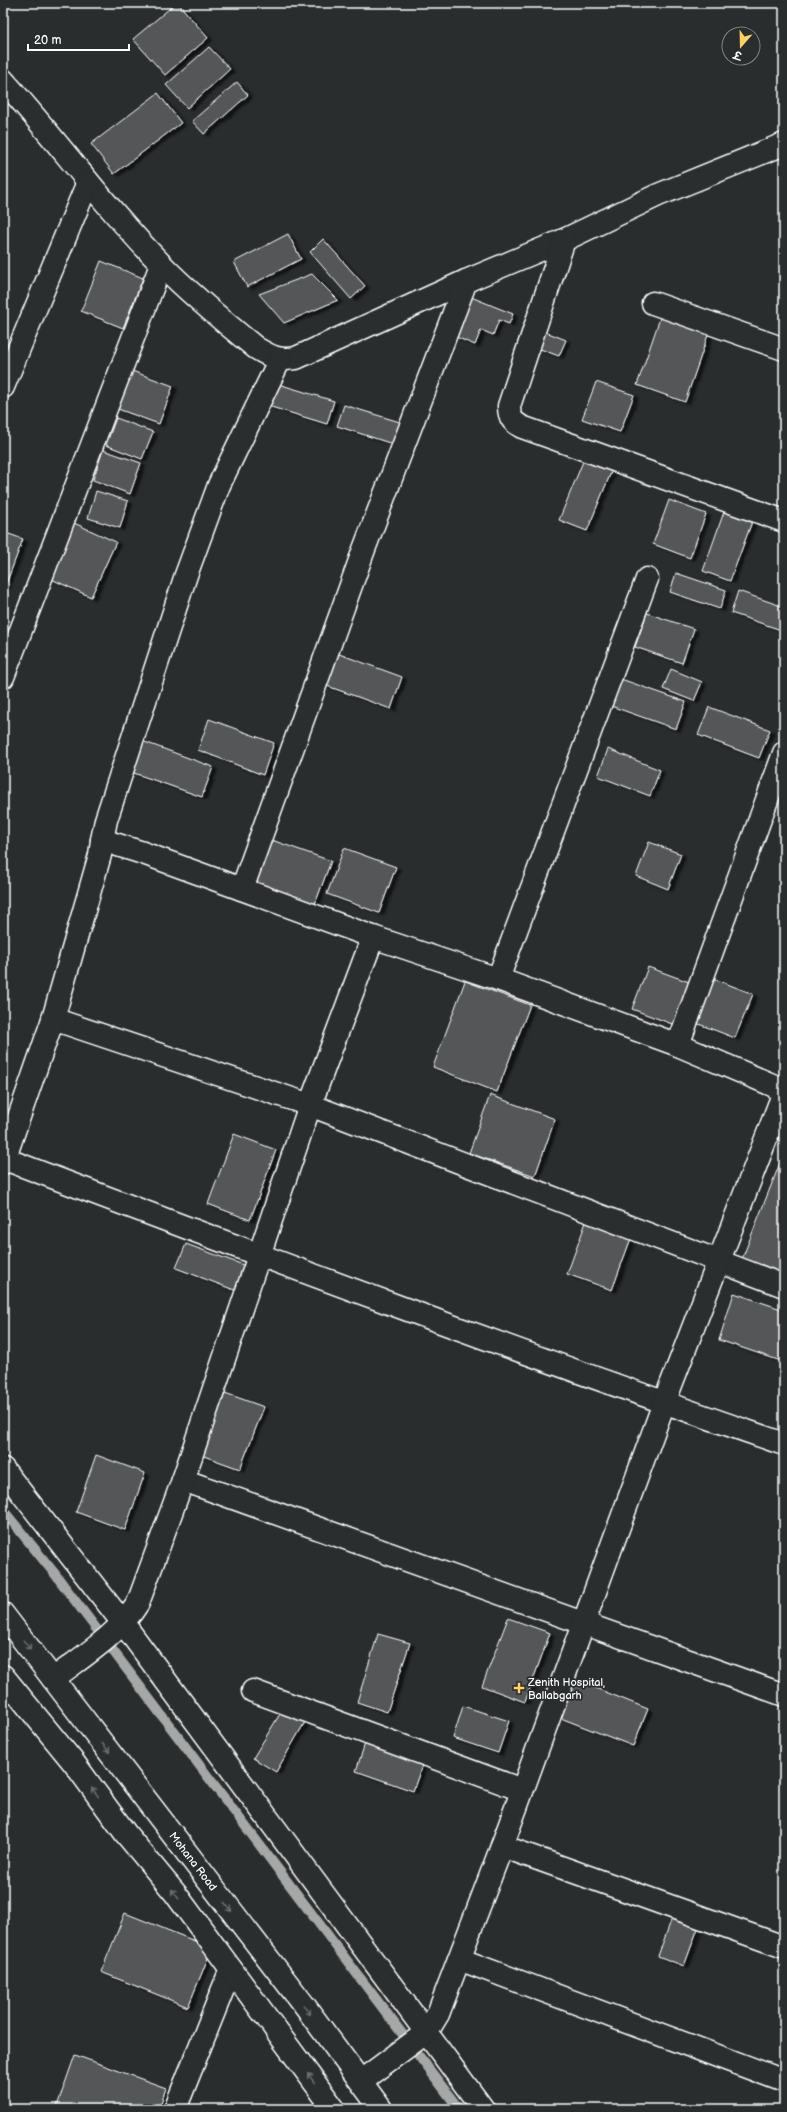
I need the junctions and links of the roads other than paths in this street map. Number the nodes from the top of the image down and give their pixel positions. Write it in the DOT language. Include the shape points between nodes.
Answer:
graph roads {
  1 [pos="3,80"];
  2 [pos="784,144"];
  3 [pos="88,182"];
  4 [pos="564,240"];
  5 [pos="161,265"];
  6 [pos="466,281"];
  7 [pos="653,303"];
  8 [pos="784,349"];
  9 [pos="280,359"];
  10 [pos="3,387"];
  11 [pos="784,521"];
  12 [pos="647,579"];
  13 [pos="3,677"];
  14 [pos="784,754"];
  15 [pos="102,840"];
  16 [pos="242,889"];
  17 [pos="373,937"];
  18 [pos="498,979"];
  19 [pos="53,1020"];
  20 [pos="678,1045"];
  21 [pos="784,1091"];
  22 [pos="310,1105"];
  23 [pos="4,1161"];
  24 [pos="259,1255"];
  25 [pos="718,1261"];
  26 [pos="784,1286"];
  27 [pos="664,1403"];
  28 [pos="784,1444"];
  29 [pos="3,1469"];
  30 [pos="183,1480"];
  31 [pos="3,1614"];
  32 [pos="583,1624"];
  33 [pos="119,1627"];
  34 [pos="3,1676"];
  35 [pos="53,1679"];
  36 [pos="253,1691"];
  37 [pos="784,1696"];
  38 [pos="522,1790"];
  39 [pos="502,1846"];
  40 [pos="784,1946"];
  41 [pos="459,1959"];
  42 [pos="231,1969"];
  43 [pos="424,2035"];
  44 [pos="361,2081"];
  45 [pos="784,2081"];
  46 [pos="175,2109"];
  47 [pos="334,2109"];
  48 [pos="381,2109"];
  49 [pos="483,2109"];
  1 -- 3 [label="street"];
  2 -- 4 [label="street" via="658,195"];
  3 -- 5 [label="street"];
  3 -- 10 [label="street"];
  4 -- 6 [label="street"];
  4 -- 11 [label="street" via="509,406 509,415 514,423"];
  5 -- 9 [label="street" via="252,344 272,358"];
  5 -- 13 [label="street"];
  6 -- 9 [label="street" via="296,358"];
  6 -- 16 [label="street" via="363,552"];
  7 -- 8 [label="street"];
  9 -- 15 [label="street" via="219,485 186,575 106,820"];
  12 -- 18 [label="street"];
  14 -- 20 [label="street"];
  15 -- 16 [label="street" via="143,852"];
  15 -- 19 [label="street" via="100,855"];
  16 -- 17 [label="street"];
  17 -- 18 [label="street"];
  17 -- 22 [label="street"];
  18 -- 20 [label="street"];
  19 -- 22 [label="street"];
  19 -- 23 [label="street"];
  20 -- 21 [label="street"];
  21 -- 25 [label="street"];
  22 -- 24 [label="street"];
  22 -- 25 [label="street"];
  23 -- 24 [label="street"];
  24 -- 27 [label="street"];
  24 -- 30 [label="street"];
  25 -- 26 [label="street"];
  25 -- 27 [label="street"];
  27 -- 28 [label="street"];
  27 -- 32 [label="street"];
  29 -- 33 [label="street"];
  30 -- 32 [label="street"];
  30 -- 33 [label="street" via="138,1603"];
  31 -- 35 [label="street, Mohana Road, one-way"];
  32 -- 37 [label="street"];
  32 -- 38 [label="street"];
  33 -- 35 [label="street"];
  33 -- 43 [label="street"];
  42 -- 34 [label="street, one-way" via="175,1893"];
  35 -- 44 [label="street, Mohana Road, one-way"];
  36 -- 38 [label="street"];
  38 -- 39 [label="street"];
  39 -- 40 [label="street"];
  39 -- 41 [label="street"];
  41 -- 43 [label="street" via="438,2014"];
  41 -- 45 [label="street"];
  42 -- 46 [label="street"];
  47 -- 42 [label="street, one-way"];
  43 -- 44 [label="street"];
  43 -- 49 [label="street"];
  44 -- 48 [label="street, Mohana Road"];
}
